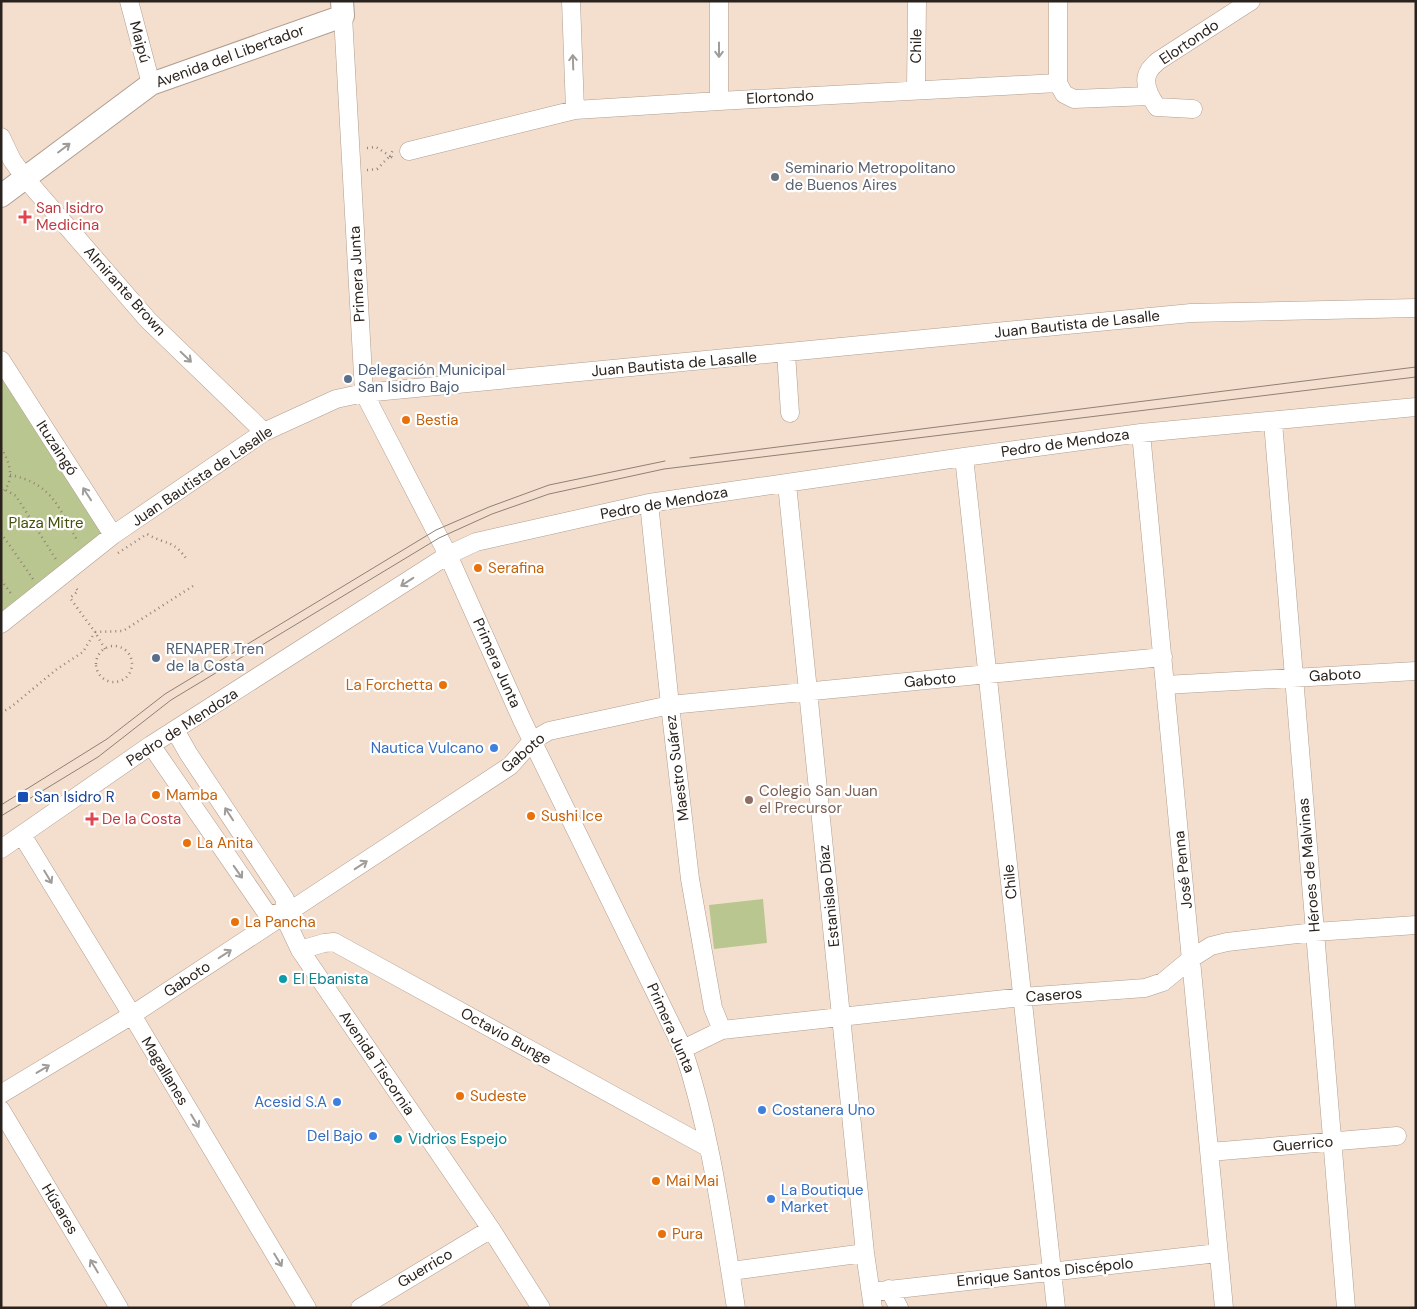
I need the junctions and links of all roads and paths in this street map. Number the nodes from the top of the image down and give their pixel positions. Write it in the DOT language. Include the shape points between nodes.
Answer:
graph roads {
  1 [pos="130,1"];
  2 [pos="571,1"];
  3 [pos="719,1"];
  4 [pos="917,1"];
  5 [pos="1058,1"];
  6 [pos="1252,1"];
  7 [pos="342,9"];
  8 [pos="1058,83"];
  9 [pos="151,84"];
  10 [pos="916,90"];
  11 [pos="1149,96"];
  12 [pos="719,101"];
  13 [pos="1193,109"];
  14 [pos="575,110"];
  15 [pos="1,137"];
  16 [pos="376,147"];
  17 [pos="402,152"];
  18 [pos="390,156"];
  19 [pos="377,169"];
  20 [pos="25,178"];
  21 [pos="1,196"];
  22 [pos="1416,308"];
  23 [pos="786,353"];
  24 [pos="1,360"];
  25 [pos="364,393"];
  26 [pos="1416,407"];
  27 [pos="790,413"];
  28 [pos="1273,422"];
  29 [pos="264,432"];
  30 [pos="1141,433"];
  31 [pos="1,448"];
  32 [pos="964,457"];
  33 [pos="10,475"];
  34 [pos="787,484"];
  35 [pos="6,490"];
  36 [pos="1,494"];
  37 [pos="650,503"];
  38 [pos="1,533"];
  39 [pos="113,535"];
  40 [pos="79,545"];
  41 [pos="448,555"];
  42 [pos="114,556"];
  43 [pos="188,561"];
  44 [pos="59,563"];
  45 [pos="1,580"];
  46 [pos="34,581"];
  47 [pos="73,582"];
  48 [pos="193,586"];
  49 [pos="13,597"];
  50 [pos="1,624"];
  51 [pos="95,632"];
  52 [pos="105,649"];
  53 [pos="1163,657"];
  54 [pos="1416,671"];
  55 [pos="988,675"];
  56 [pos="1293,678"];
  57 [pos="1165,685"];
  58 [pos="808,692"];
  59 [pos="670,705"];
  60 [pos="1,712"];
  61 [pos="175,730"];
  62 [pos="533,740"];
  63 [pos="151,745"];
  64 [pos="22,835"];
  65 [pos="1,849"];
  66 [pos="284,916"];
  67 [pos="1416,925"];
  68 [pos="1315,932"];
  69 [pos="300,950"];
  70 [pos="1192,958"];
  71 [pos="1022,997"];
  72 [pos="132,1015"];
  73 [pos="841,1017"];
  74 [pos="722,1030"];
  75 [pos="683,1049"];
  76 [pos="1,1094"];
  77 [pos="1,1110"];
  78 [pos="1397,1136"];
  79 [pos="1332,1142"];
  80 [pos="709,1148"];
  81 [pos="1210,1152"];
  82 [pos="491,1229"];
  83 [pos="1218,1252"];
  84 [pos="865,1253"];
  85 [pos="730,1271"];
  86 [pos="1052,1271"];
  87 [pos="889,1289"];
  88 [pos="872,1300"];
  89 [pos="119,1308"];
  90 [pos="307,1308"];
  91 [pos="360,1308"];
  92 [pos="541,1308"];
  93 [pos="736,1308"];
  94 [pos="899,1308"];
  95 [pos="1056,1308"];
  96 [pos="1224,1308"];
  97 [pos="1346,1308"];
  1 -- 9 [label="street, Maipú"];
  14 -- 2 [label="street, one-way"];
  3 -- 12 [label="street, one-way"];
  4 -- 10 [label="street, Chile"];
  5 -- 8 [label="street"];
  6 -- 11 [label="street, Elortondo" via="1158,61 1148,72"];
  7 -- 9 [label="main road, Avenida del Libertador"];
  7 -- 25 [label="street, Primera Junta"];
  8 -- 10 [label="street, Elortondo"];
  8 -- 11 [label="street" via="1064,94 1074,99"];
  20 -- 9 [label="main road, Avenida del Libertador, one-way"];
  10 -- 12 [label="street, Elortondo"];
  11 -- 13 [label="street" via="1157,107"];
  12 -- 14 [label="street, Elortondo"];
  14 -- 17 [label="street, Elortondo"];
  15 -- 20 [label="street, Almirante Brown"];
  16 -- 18 [label="path"];
  17 -- 18 [label="path"];
  17 -- 18 [label="path"];
  18 -- 19 [label="path"];
  20 -- 21 [label="main road, Avenida del Libertador"];
  20 -- 29 [label="street, Almirante Brown, one-way" via="148,320"];
  22 -- 23 [label="street, Juan Bautista de Lasalle" via="1191,313"];
  23 -- 25 [label="street, Juan Bautista de Lasalle"];
  23 -- 27 [label="street"];
  39 -- 24 [label="street, Ituzaingó, one-way"];
  25 -- 29 [label="street, Juan Bautista de Lasalle" via="336,399"];
  25 -- 41 [label="street, Primera Junta"];
  26 -- 28 [label="street, Pedro de Mendoza"];
  28 -- 30 [label="street, Pedro de Mendoza"];
  28 -- 56 [label="street, Héroes de Malvinas"];
  29 -- 39 [label="street, Juan Bautista de Lasalle"];
  30 -- 32 [label="street, Pedro de Mendoza"];
  30 -- 53 [label="street, José Penna"];
  31 -- 33 [label="path" via="11,468"];
  32 -- 34 [label="street, Pedro de Mendoza"];
  32 -- 55 [label="street, Chile"];
  33 -- 35 [label="path"];
  33 -- 40 [label="path" via="26,478 42,487 57,504"];
  34 -- 37 [label="street, Pedro de Mendoza"];
  34 -- 58 [label="street, Estanislao Díaz"];
  35 -- 36 [label="path"];
  35 -- 44 [label="path" via="16,496"];
  37 -- 41 [label="street, Pedro de Mendoza" via="476,542"];
  37 -- 59 [label="street, Maestro Suárez"];
  38 -- 46 [label="path"];
  39 -- 50 [label="street, Juan Bautista de Lasalle"];
  41 -- 61 [label="street, Pedro de Mendoza, one-way"];
  41 -- 62 [label="street, Primera Junta"];
  42 -- 43 [label="path" via="147,534 180,549"];
  45 -- 49 [label="path"];
  47 -- 51 [label="path" via="78,590 70,598"];
  48 -- 51 [label="path" via="123,631"];
  51 -- 52 [label="path"];
  51 -- 60 [label="path" via="83,652"];
  52 -- 52 [label="path" via="97,658 97,670 110,682 122,680 130,671 132,660 121,648"];
  53 -- 55 [label="street, Gaboto"];
  53 -- 57 [label="street, José Penna"];
  54 -- 56 [label="street, Gaboto"];
  55 -- 58 [label="street, Gaboto"];
  55 -- 71 [label="street, Chile"];
  56 -- 57 [label="street, Gaboto"];
  56 -- 68 [label="street, Héroes de Malvinas"];
  57 -- 70 [label="street, José Penna"];
  58 -- 59 [label="street, Gaboto"];
  58 -- 73 [label="street, Estanislao Díaz"];
  59 -- 62 [label="street, Gaboto" via="549,730"];
  59 -- 74 [label="street, Maestro Suárez" via="690,879 713,1008"];
  61 -- 63 [label="street, Pedro de Mendoza"];
  66 -- 61 [label="street, Avenida Tiscornia, one-way" via="285,899"];
  66 -- 62 [label="street, Gaboto, one-way" via="510,766"];
  62 -- 75 [label="street, Primera Junta"];
  63 -- 64 [label="street, Pedro de Mendoza"];
  63 -- 66 [label="street, one-way" via="266,912"];
  64 -- 65 [label="street, Pedro de Mendoza"];
  64 -- 72 [label="street, Magallanes, one-way"];
  66 -- 69 [label="street, Avenida Tiscornia"];
  72 -- 66 [label="street, Gaboto, one-way"];
  67 -- 68 [label="street, Caseros"];
  68 -- 70 [label="street, Caseros" via="1227,942 1211,946"];
  68 -- 79 [label="street, Héroes de Malvinas"];
  69 -- 80 [label="street, Octavio Bunge" via="334,942"];
  69 -- 82 [label="street, Avenida Tiscornia"];
  70 -- 71 [label="street, Caseros" via="1162,982 1145,988"];
  70 -- 81 [label="street, José Penna"];
  71 -- 73 [label="street, Caseros"];
  71 -- 86 [label="street, Chile"];
  76 -- 72 [label="street, Gaboto, one-way"];
  72 -- 90 [label="street, Magallanes, one-way"];
  73 -- 74 [label="street, Caseros"];
  73 -- 84 [label="street, Estanislao Díaz"];
  74 -- 75 [label="street, Caseros"];
  75 -- 80 [label="street, Primera Junta" via="697,1090"];
  89 -- 77 [label="street, Húsares, one-way"];
  78 -- 79 [label="street, Guerrico"];
  79 -- 81 [label="street, Guerrico"];
  79 -- 97 [label="street, Héroes de Malvinas"];
  80 -- 85 [label="street, Primera Junta"];
  81 -- 83 [label="street, José Penna"];
  82 -- 91 [label="street, Guerrico"];
  82 -- 92 [label="street, Avenida Tiscornia"];
  83 -- 86 [label="street, Enrique Santos Discépolo"];
  83 -- 96 [label="street, José Penna"];
  84 -- 85 [label="street"];
  84 -- 88 [label="street, Estanislao Díaz"];
  85 -- 93 [label="street, Primera Junta"];
  86 -- 87 [label="street, Enrique Santos Discépolo"];
  86 -- 95 [label="street, Chile"];
  87 -- 88 [label="street, Enrique Santos Discépolo"];
  87 -- 94 [label="street"];
}
